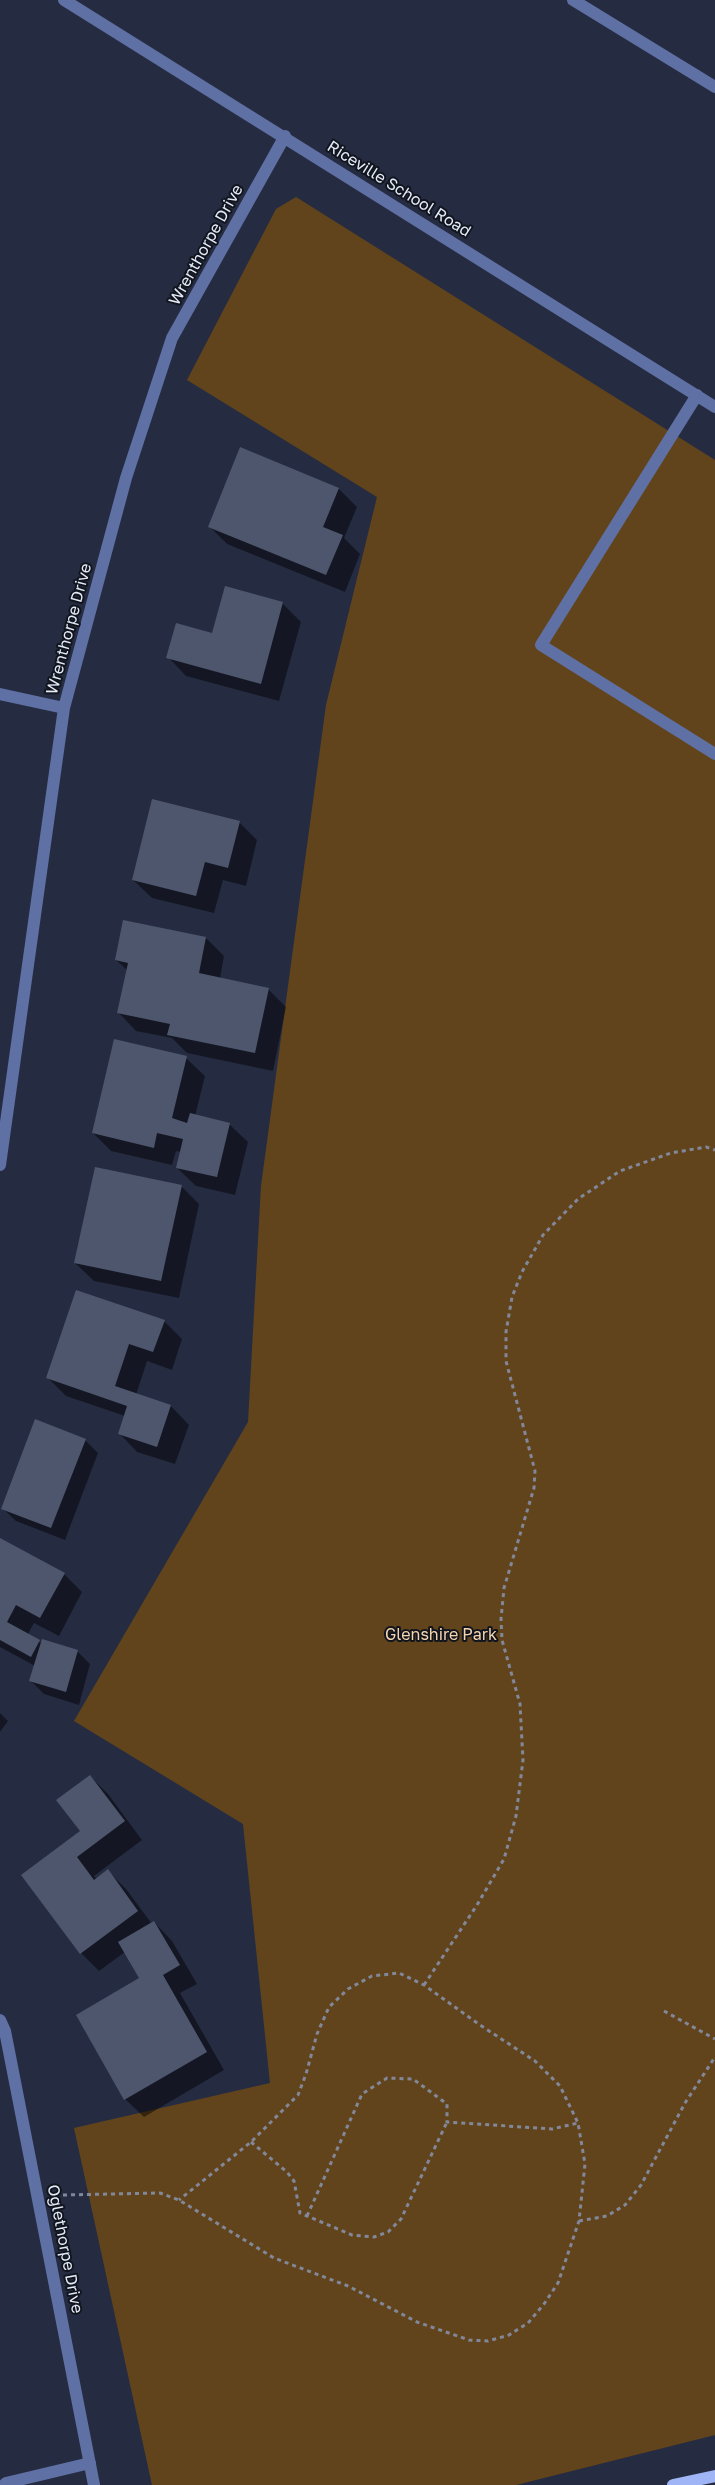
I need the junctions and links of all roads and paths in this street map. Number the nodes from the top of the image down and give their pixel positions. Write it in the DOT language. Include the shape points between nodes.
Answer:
graph roads {
  1 [pos="64,0"];
  2 [pos="573,0"];
  3 [pos="715,88"];
  4 [pos="285,136"];
  5 [pos="697,395"];
  6 [pos="715,406"];
  7 [pos="0,694"];
  8 [pos="64,708"];
  9 [pos="715,754"];
  10 [pos="715,1150"];
  11 [pos="0,1165"];
  12 [pos="424,1985"];
  13 [pos="664,2011"];
  14 [pos="0,2020"];
  15 [pos="715,2039"];
  16 [pos="715,2057"];
  17 [pos="446,2122"];
  18 [pos="578,2123"];
  19 [pos="251,2142"];
  20 [pos="38,2196"];
  21 [pos="179,2200"];
  22 [pos="308,2216"];
  23 [pos="579,2221"];
  24 [pos="90,2463"];
  25 [pos="715,2476"];
  26 [pos="4,2485"];
  27 [pos="94,2485"];
  28 [pos="673,2485"];
  1 -- 4 [label="street, Riceville School Road"];
  2 -- 3 [label="street"];
  4 -- 5 [label="street, Riceville School Road"];
  4 -- 8 [label="street, Wrenthorpe Drive" via="172,338 126,478"];
  5 -- 6 [label="street, Riceville School Road"];
  5 -- 9 [label="street" via="541,645"];
  7 -- 8 [label="street"];
  8 -- 11 [label="street, Wrenthorpe Drive"];
  10 -- 12 [label="path" via="706,1147 671,1153 620,1171 578,1199 543,1235 512,1297 506,1332 506,1361 535,1471 534,1488 504,1588 501,1619 502,1640 520,1704 523,1760 517,1806 504,1859"];
  12 -- 18 [label="path" via="535,2061 560,2086"];
  12 -- 19 [label="path" via="399,1973 372,1976 348,1989 329,2008 317,2034 298,2095"];
  13 -- 15 [label="path"];
  14 -- 20 [label="street, Oglethorpe Drive" via="5,2031"];
  16 -- 23 [label="path" via="641,2185 626,2205 607,2216"];
  17 -- 18 [label="path" via="552,2129"];
  17 -- 22 [label="path" via="401,2219 388,2232 374,2237 352,2235"];
  17 -- 22 [label="path" via="447,2104 413,2079 387,2078 362,2094"];
  18 -- 23 [label="path" via="585,2164"];
  19 -- 21 [label="path"];
  19 -- 22 [label="path" via="294,2181 300,2213"];
  20 -- 21 [label="path" via="160,2193"];
  20 -- 24 [label="street, Oglethorpe Drive"];
  21 -- 23 [label="path" via="274,2258 348,2286 416,2322 470,2340 488,2341 509,2335 528,2323 544,2304 558,2283"];
  24 -- 26 [label="street"];
  24 -- 27 [label="street, Oglethorpe Drive"];
  25 -- 28 [label="main road"];
}
